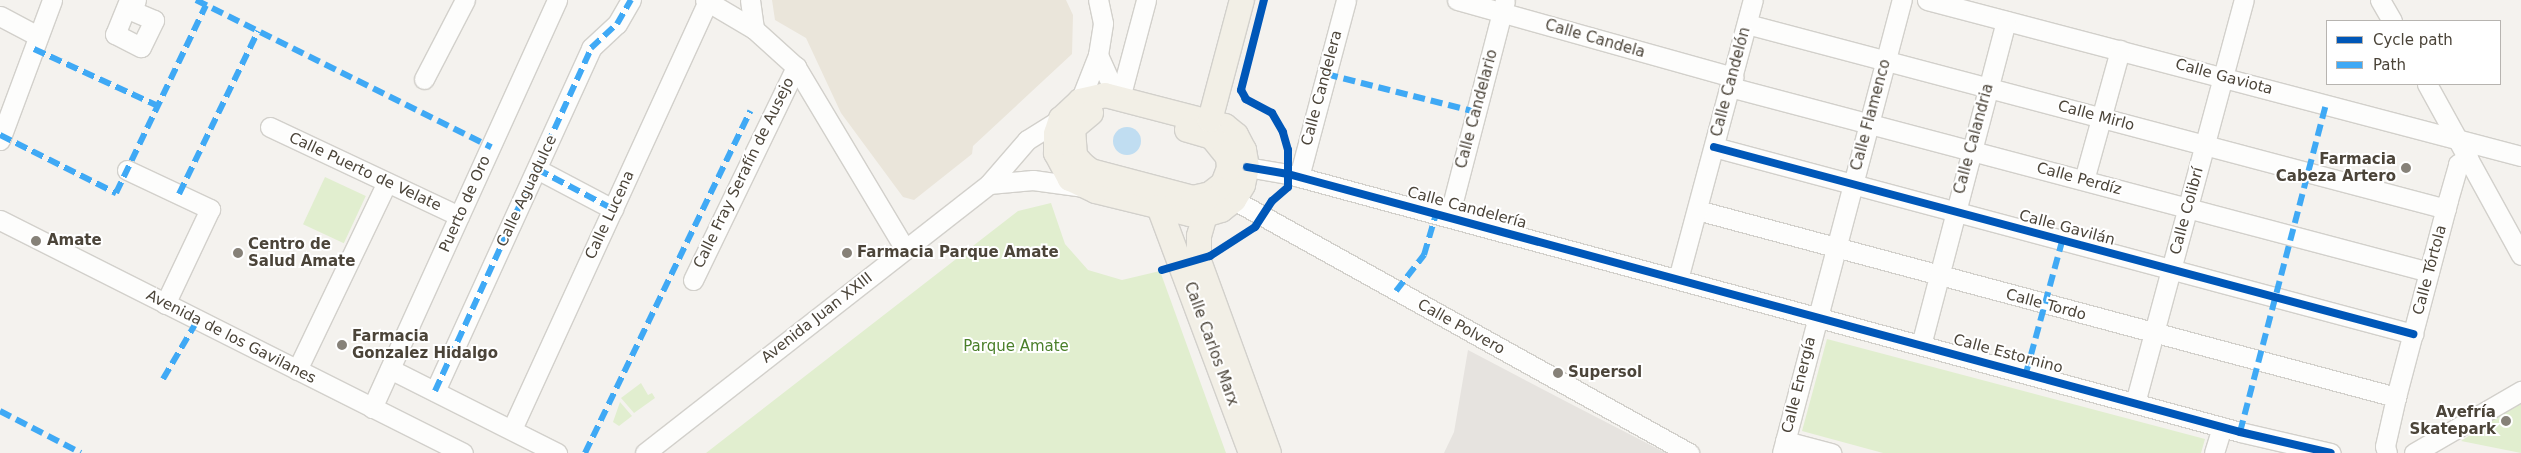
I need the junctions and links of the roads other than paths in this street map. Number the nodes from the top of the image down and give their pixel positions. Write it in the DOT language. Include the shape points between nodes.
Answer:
graph roads {
  1 [pos="52,0"];
  2 [pos="129,0"];
  3 [pos="136,0"];
  4 [pos="465,0"];
  5 [pos="557,0"];
  6 [pos="630,0"];
  7 [pos="750,0"];
  8 [pos="1098,0"];
  9 [pos="1146,0"];
  10 [pos="1242,0"];
  11 [pos="1346,0"];
  12 [pos="1457,0"];
  13 [pos="1753,0"];
  14 [pos="1902,0"];
  15 [pos="1927,0"];
  16 [pos="2244,0"];
  17 [pos="2380,0"];
  18 [pos="707,1"];
  19 [pos="1504,6"];
  20 [pos="0,16"];
  21 [pos="2006,20"];
  22 [pos="2391,20"];
  23 [pos="1747,24"];
  24 [pos="754,29"];
  25 [pos="38,36"];
  26 [pos="2120,50"];
  27 [pos="1098,55"];
  28 [pos="1885,61"];
  29 [pos="796,67"];
  30 [pos="2224,77"];
  31 [pos="424,79"];
  32 [pos="1731,82"];
  33 [pos="2428,85"];
  34 [pos="1988,88"];
  35 [pos="1118,98"];
  36 [pos="1080,101"];
  37 [pos="2101,118"];
  38 [pos="1061,119"];
  39 [pos="1206,119"];
  40 [pos="1162,121"];
  41 [pos="1868,124"];
  42 [pos="270,127"];
  43 [pos="2457,138"];
  44 [pos="0,140"];
  45 [pos="2205,145"];
  46 [pos="1714,147"];
  47 [pos="1972,151"];
  48 [pos="2521,156"];
  49 [pos="2468,158"];
  50 [pos="1247,167"];
  51 [pos="537,169"];
  52 [pos="127,170"];
  53 [pos="1299,177"];
  54 [pos="2084,180"];
  55 [pos="387,182"];
  56 [pos="989,184"];
  57 [pos="1852,184"];
  58 [pos="1083,187"];
  59 [pos="1234,200"];
  60 [pos="1159,207"];
  61 [pos="2188,208"];
  62 [pos="613,209"];
  63 [pos="2446,209"];
  64 [pos="1697,210"];
  65 [pos="1954,211"];
  66 [pos="1205,215"];
  67 [pos="459,216"];
  68 [pos="1449,217"];
  69 [pos="0,220"];
  70 [pos="1835,248"];
  71 [pos="905,250"];
  72 [pos="2521,255"];
  73 [pos="2172,270"];
  74 [pos="2429,272"];
  75 [pos="1939,276"];
  76 [pos="1678,279"];
  77 [pos="693,280"];
  78 [pos="166,304"];
  79 [pos="1816,317"];
  80 [pos="2154,334"];
  81 [pos="2413,334"];
  82 [pos="1921,345"];
  83 [pos="390,369"];
  84 [pos="296,370"];
  85 [pos="435,391"];
  86 [pos="2521,391"];
  87 [pos="2396,397"];
  88 [pos="2135,403"];
  89 [pos="372,408"];
  90 [pos="2222,427"];
  91 [pos="512,429"];
  92 [pos="2439,446"];
  93 [pos="1784,447"];
  94 [pos="2386,449"];
  95 [pos="463,453"];
  96 [pos="556,453"];
  97 [pos="645,453"];
  98 [pos="1251,453"];
  99 [pos="1268,453"];
  100 [pos="1689,453"];
  101 [pos="1831,453"];
  102 [pos="2214,453"];
  103 [pos="2331,453"];
  104 [pos="2414,453"];
  1 -- 25 [label="street"];
  2 -- 3 [label="street" via="115,34 141,47 154,20 131,10"];
  4 -- 31 [label="street"];
  5 -- 67 [label="street, Puerto de Oro"];
  6 -- 51 [label="street, Calle Aguadulce" via="617,24 591,48"];
  7 -- 24 [label="street"];
  8 -- 27 [label="street" via="1103,23"];
  9 -- 35 [label="street"];
  10 -- 39 [label="main road"];
  11 -- 53 [label="street, Calle Candelera"];
  12 -- 19 [label="street, Calle Candela"];
  13 -- 23 [label="street, Calle Candelón"];
  14 -- 28 [label="street, Calle Flamenco"];
  15 -- 21 [label="street, Calle Gaviota"];
  16 -- 30 [label="street, Calle Colibrí"];
  17 -- 22 [label="street"];
  18 -- 24 [label="street"];
  18 -- 62 [label="street, Calle Lucena"];
  19 -- 32 [label="street, Calle Candela"];
  19 -- 68 [label="street, Calle Candelario"];
  20 -- 25 [label="street"];
  21 -- 26 [label="street, Calle Gaviota"];
  21 -- 34 [label="street, Calle Calandria"];
  23 -- 28 [label="street, Calle Mirlo"];
  23 -- 32 [label="street, Calle Candelón"];
  24 -- 29 [label="street"];
  25 -- 44 [label="street"];
  26 -- 30 [label="street, Calle Gaviota"];
  26 -- 37 [label="street"];
  27 -- 35 [label="street"];
  27 -- 36 [label="street"];
  28 -- 34 [label="street, Calle Mirlo"];
  28 -- 41 [label="street, Calle Flamenco"];
  29 -- 71 [label="street"];
  29 -- 77 [label="street, Calle Fray Serafín de Ausejo"];
  30 -- 43 [label="street, Calle Gaviota"];
  30 -- 45 [label="street, Calle Colibrí"];
  32 -- 41 [label="street, Calle Perdíz"];
  32 -- 46 [label="street, Calle Candelón"];
  33 -- 43 [label="street"];
  34 -- 37 [label="street, Calle Mirlo"];
  34 -- 47 [label="street, Calle Calandria"];
  35 -- 36 [label="main road" via="1092,96"];
  35 -- 39 [label="main road"];
  36 -- 38 [label="main road"];
  37 -- 45 [label="street, Calle Mirlo"];
  37 -- 54 [label="street"];
  38 -- 56 [label="street, Avenida Juan XXIII" via="1027,140"];
  38 -- 58 [label="main road" via="1056,134 1056,153 1066,173"];
  39 -- 40 [label="main road" via="1186,123"];
  39 -- 50 [label="main road" via="1236,135 1244,150"];
  40 -- 40 [label="main road" via="1103,108 1081,118 1074,128 1075,156 1091,171 1193,198 1210,194 1223,184 1229,168 1223,147 1212,137"];
  41 -- 47 [label="street, Calle Perdíz"];
  41 -- 57 [label="street, Calle Flamenco"];
  42 -- 55 [label="street, Calle Puerto de Velate"];
  43 -- 48 [label="street, Calle Gaviota"];
  43 -- 49 [label="street"];
  45 -- 61 [label="street, Calle Colibrí"];
  45 -- 63 [label="street, Calle Mirlo"];
  46 -- 57 [label="street, Calle Gavilán"];
  46 -- 64 [label="street, Calle Candelón"];
  47 -- 54 [label="street, Calle Perdíz"];
  47 -- 65 [label="street, Calle Calandria"];
  49 -- 63 [label="street, Calle Tórtola" via="2458,164"];
  49 -- 72 [label="street"];
  50 -- 53 [label="street, Calle Candelería"];
  50 -- 59 [label="main road" via="1244,185"];
  51 -- 62 [label="street"];
  51 -- 85 [label="street, Calle Aguadulce"];
  52 -- 78 [label="street" via="210,209"];
  53 -- 68 [label="street, Calle Candelería"];
  54 -- 61 [label="street, Calle Perdíz"];
  55 -- 67 [label="street, Calle Puerto de Velate"];
  55 -- 84 [label="street"];
  56 -- 58 [label="street" via="1033,180"];
  56 -- 71 [label="street, Avenida Juan XXIII"];
  57 -- 65 [label="street, Calle Gavilán"];
  57 -- 70 [label="street, Calle Flamenco"];
  58 -- 60 [label="main road"];
  59 -- 66 [label="main road" via="1221,210"];
  59 -- 100 [label="street, Calle Polvero"];
  60 -- 66 [label="main road"];
  60 -- 98 [label="main road, Calle Carlos Marx"];
  61 -- 73 [label="street, Calle Colibrí"];
  61 -- 74 [label="street, Calle Perdíz"];
  62 -- 91 [label="street, Calle Lucena"];
  63 -- 74 [label="street, Calle Tórtola"];
  64 -- 70 [label="street, Calle Tordo"];
  64 -- 76 [label="street, Calle Candelón"];
  65 -- 73 [label="street, Calle Gavilán"];
  65 -- 75 [label="street, Calle Calandria"];
  66 -- 99 [label="main road, Calle Carlos Marx" via="1199,236 1199,261"];
  67 -- 83 [label="street, Puerto de Oro"];
  68 -- 76 [label="street, Calle Candelería"];
  69 -- 78 [label="street, Avenida de los Gavilanes"];
  70 -- 75 [label="street, Calle Tordo"];
  70 -- 79 [label="street, Calle Flamenco"];
  71 -- 97 [label="street, Avenida Juan XXIII"];
  73 -- 80 [label="street, Calle Colibrí"];
  73 -- 81 [label="street, Calle Gavilán"];
  74 -- 81 [label="street, Calle Tórtola"];
  75 -- 80 [label="street, Calle Tordo"];
  75 -- 82 [label="street, Calle Calandria"];
  76 -- 79 [label="street, Calle Estornino"];
  78 -- 84 [label="street, Avenida de los Gavilanes"];
  79 -- 82 [label="street, Calle Estornino"];
  79 -- 93 [label="street, Calle Energía"];
  80 -- 87 [label="street, Calle Tordo"];
  80 -- 88 [label="street, Calle Colibrí"];
  81 -- 87 [label="street, Calle Tórtola"];
  82 -- 88 [label="street, Calle Estornino"];
  83 -- 85 [label="street"];
  83 -- 89 [label="street, Puerto de Oro"];
  84 -- 89 [label="street, Avenida de los Gavilanes"];
  85 -- 91 [label="street"];
  86 -- 92 [label="street"];
  87 -- 94 [label="street, Calle Tórtola"];
  88 -- 90 [label="street, Calle Estornino"];
  89 -- 95 [label="street, Avenida de los Gavilanes"];
  90 -- 102 [label="street"];
  90 -- 103 [label="street, Calle Estornino"];
  91 -- 96 [label="street"];
  92 -- 104 [label="street"];
  93 -- 101 [label="street"];
}
